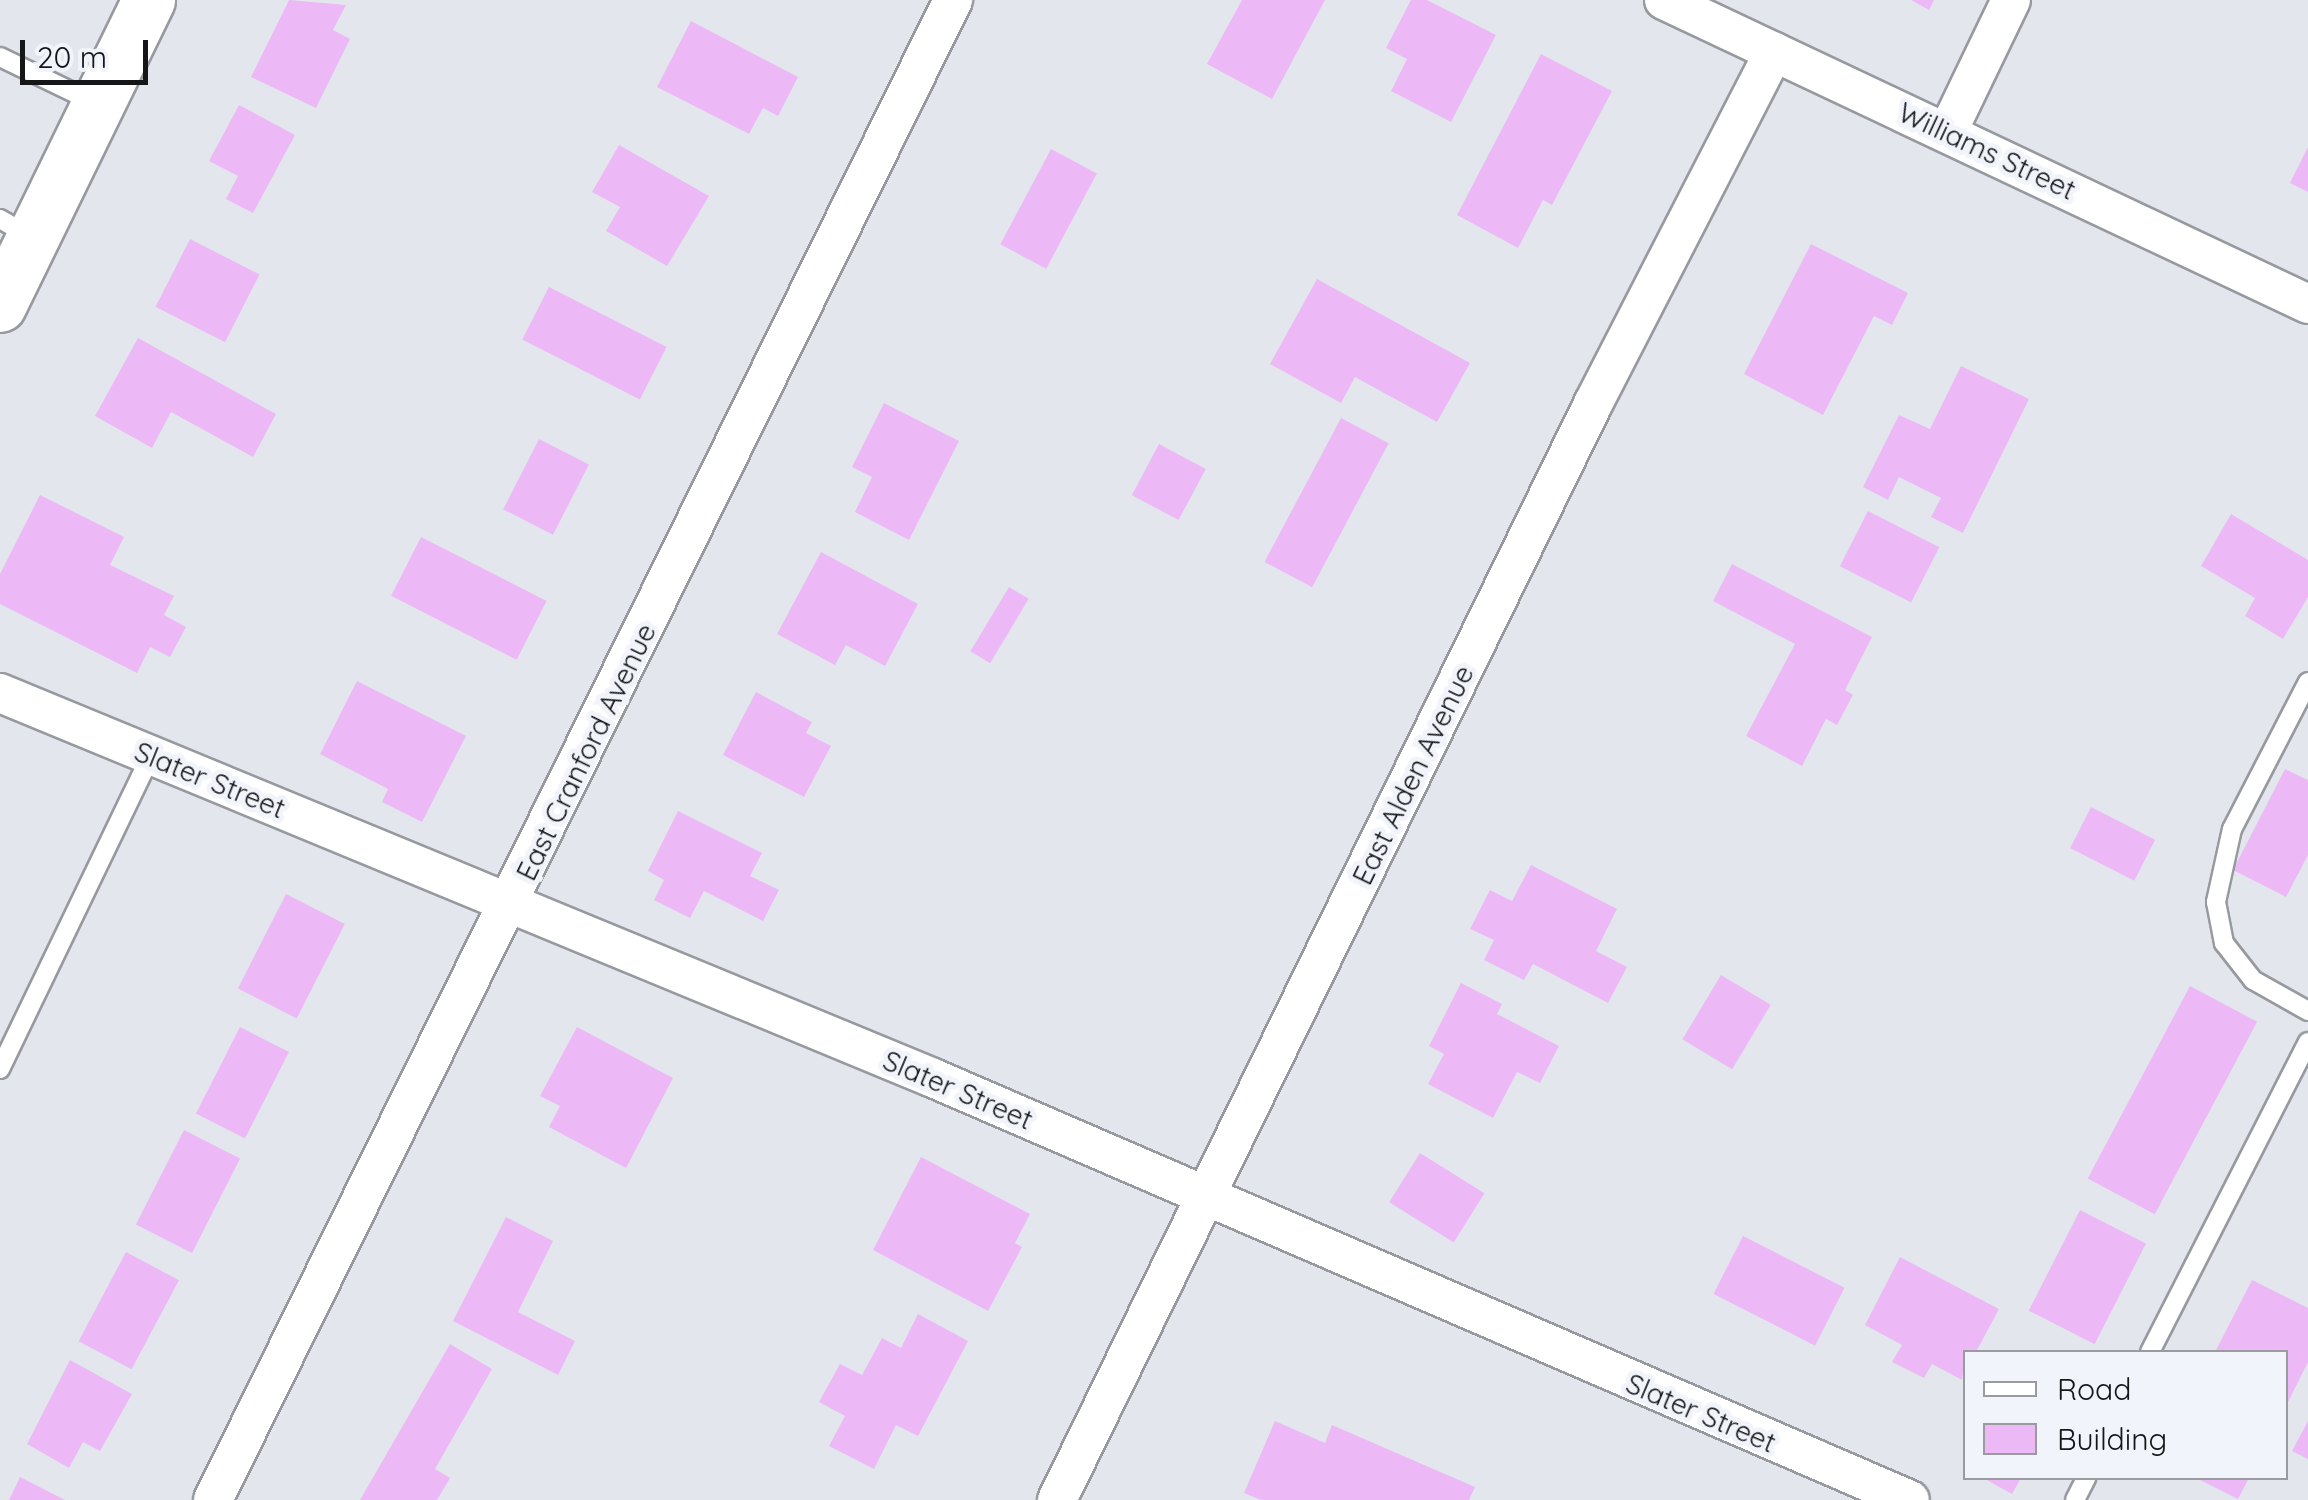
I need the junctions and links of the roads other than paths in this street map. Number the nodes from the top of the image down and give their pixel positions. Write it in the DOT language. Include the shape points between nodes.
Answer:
graph roads {
  1 [pos="953,0"];
  2 [pos="1664,0"];
  3 [pos="2011,0"];
  4 [pos="141,3"];
  5 [pos="1774,52"];
  6 [pos="0,57"];
  7 [pos="98,105"];
  8 [pos="1948,131"];
  9 [pos="17,228"];
  10 [pos="2308,304"];
  11 [pos="0,306"];
  12 [pos="2308,682"];
  13 [pos="0,694"];
  14 [pos="150,757"];
  15 [pos="510,905"];
  16 [pos="2308,1011"];
  17 [pos="2308,1042"];
  18 [pos="0,1069"];
  19 [pos="1205,1196"];
  20 [pos="2151,1350"];
  21 [pos="214,1500"];
  22 [pos="1057,1500"];
  23 [pos="1910,1500"];
  1 -- 15 [label="street, East Cranford Avenue"];
  2 -- 5 [label="street, Williams Street"];
  3 -- 8 [label="street"];
  4 -- 7 [label="main road"];
  5 -- 8 [label="street, Williams Street"];
  5 -- 19 [label="street, East Alden Avenue" via="1593,404"];
  6 -- 7 [label="lane"];
  7 -- 9 [label="main road"];
  8 -- 10 [label="street, Williams Street"];
  9 -- 11 [label="main road"];
  12 -- 16 [label="lane" via="2232,829 2216,902 2224,943 2253,980"];
  13 -- 14 [label="street, Slater Street"];
  14 -- 15 [label="street, Slater Street"];
  14 -- 18 [label="lane"];
  15 -- 19 [label="street, Slater Street"];
  15 -- 21 [label="street, East Cranford Avenue"];
  17 -- 20 [label="lane"];
  19 -- 22 [label="street, East Alden Avenue"];
  19 -- 23 [label="street, Slater Street"];
}
